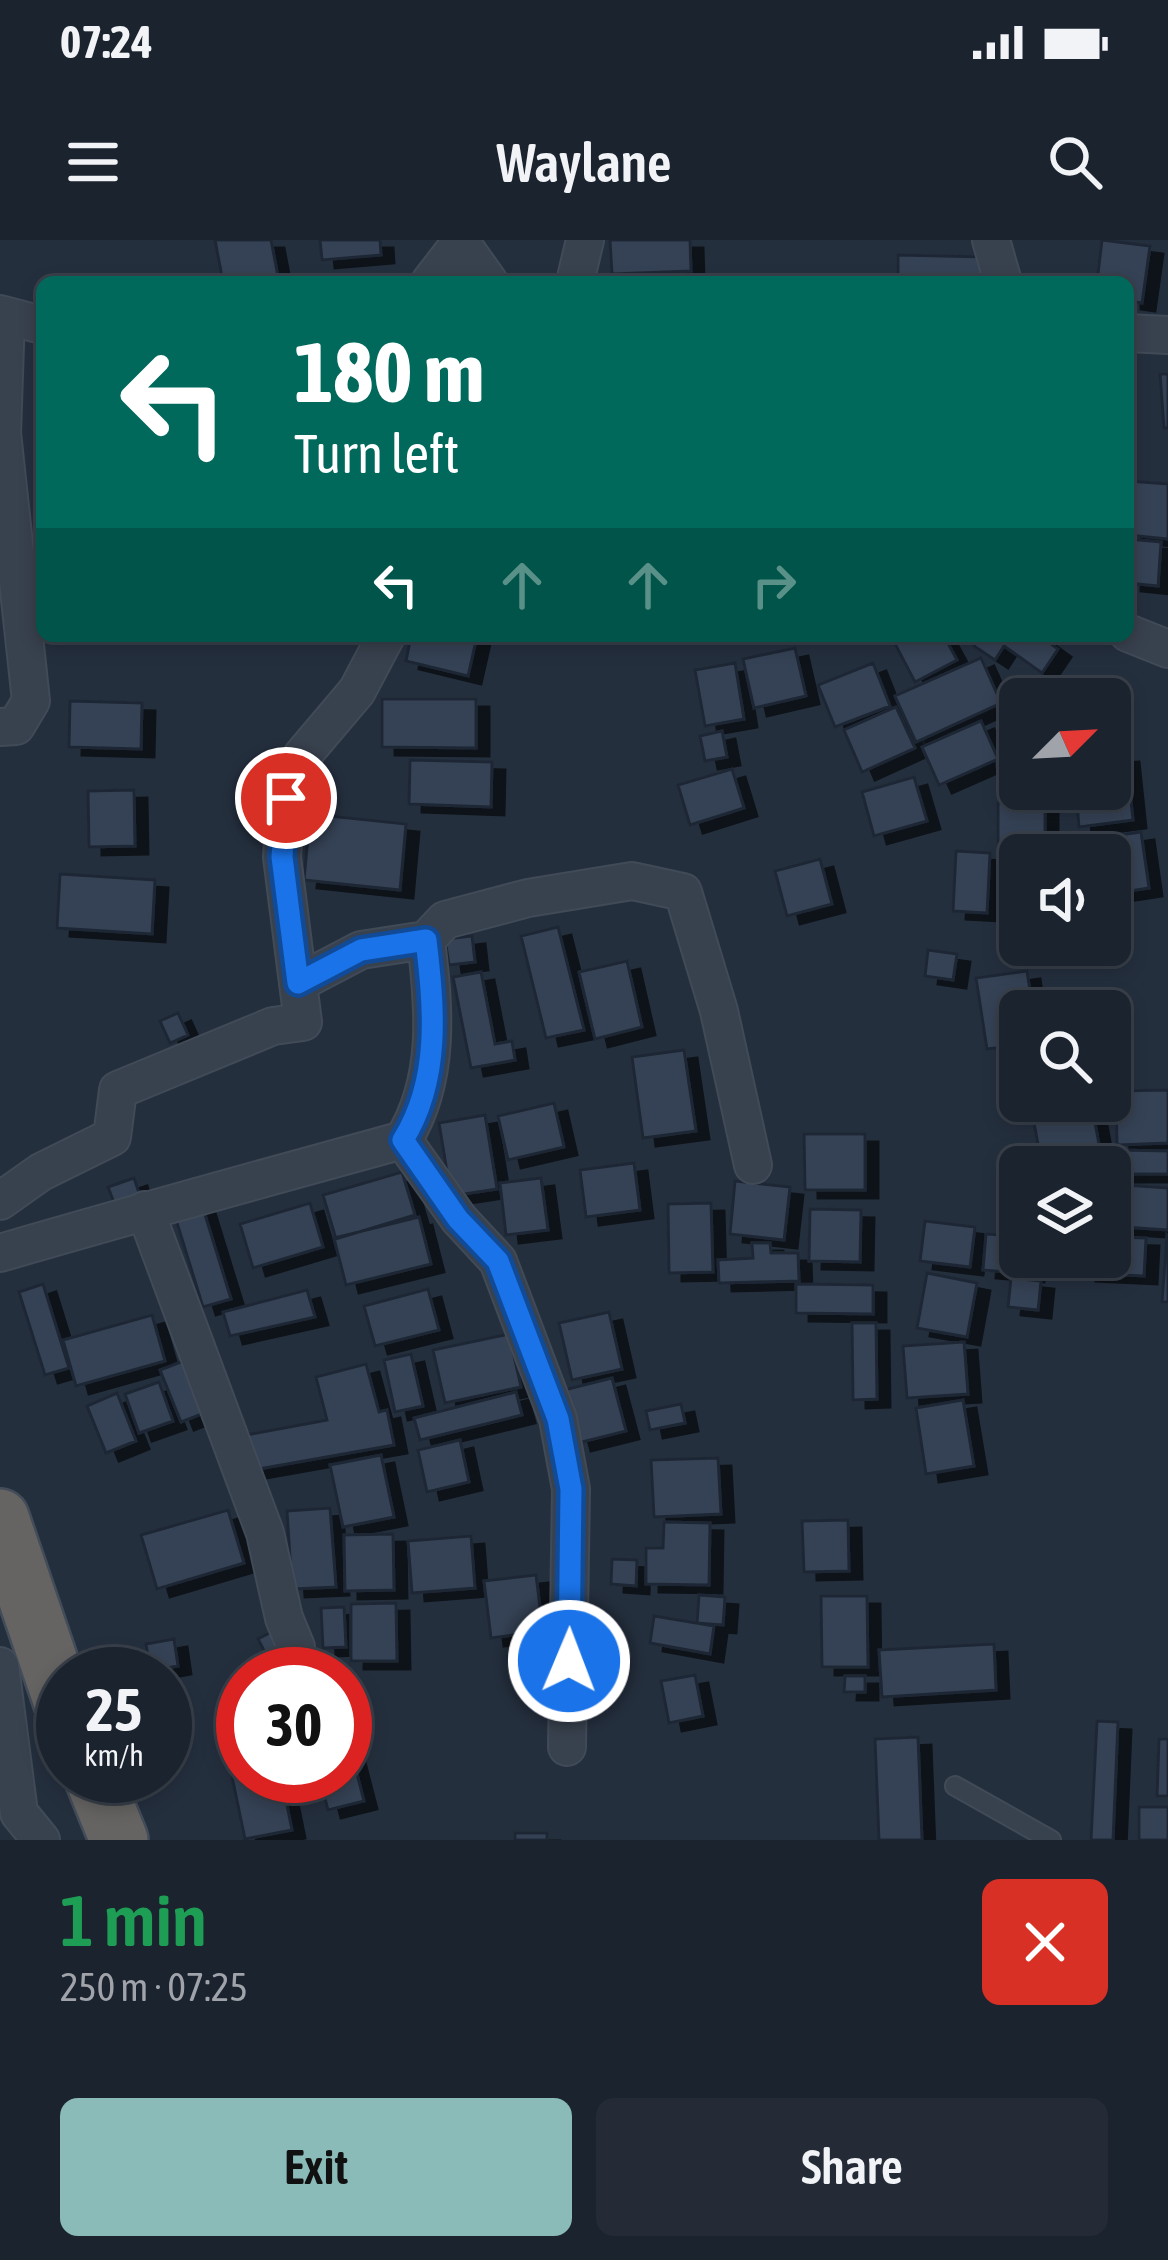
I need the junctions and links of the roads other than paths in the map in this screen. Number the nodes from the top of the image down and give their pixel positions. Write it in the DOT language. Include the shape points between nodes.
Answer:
graph roads {
  1 [pos="585,240"];
  2 [pos="991,240"];
  3 [pos="459,242"];
  4 [pos="434,276"];
  5 [pos="484,276"];
  6 [pos="576,276"];
  7 [pos="1001,276"];
  8 [pos="3,315"];
  9 [pos="36,323"];
  10 [pos="1134,333"];
  11 [pos="1168,334"];
  12 [pos="1134,635"];
  13 [pos="383,642"];
  14 [pos="1168,649"];
  15 [pos="0,727"];
  16 [pos="426,940"];
  17 [pos="298,983"];
  18 [pos="403,1140"];
  19 [pos="752,1165"];
  20 [pos="0,1201"];
  21 [pos="145,1210"];
  22 [pos="0,1253"];
  23 [pos="0,1521"];
  24 [pos="44,1647"];
  25 [pos="296,1647"];
  26 [pos="0,1666"];
  27 [pos="567,1747"];
  28 [pos="955,1786"];
  29 [pos="103,1803"];
  30 [pos="40,1840"];
  31 [pos="118,1840"];
  32 [pos="1051,1840"];
  1 -- 6 [label="street"];
  2 -- 7 [label="street"];
  3 -- 4 [label="street"];
  3 -- 5 [label="street"];
  8 -- 9 [label="street"];
  8 -- 15 [label="street" via="4,451 32,701 16,726"];
  10 -- 11 [label="street"];
  12 -- 14 [label="street"];
  13 -- 17 [label="street" via="357,691 302,756 286,798 282,857"];
  16 -- 17 [label="street" via="361,950"];
  16 -- 18 [label="street" via="436,1021 419,1108"];
  16 -- 19 [label="street" via="445,920 579,888 632,881 683,892"];
  17 -- 20 [label="street" via="303,1022 273,1026 118,1090 112,1137"];
  18 -- 21 [label="street"];
  18 -- 27 [label="street" via="498,1261 566,1447"];
  21 -- 22 [label="street"];
  21 -- 25 [label="street" via="265,1533"];
  23 -- 24 [label="highway"];
  26 -- 30 [label="street" via="19,1813"];
  28 -- 32 [label="lane"];
  29 -- 31 [label="highway"];
}
